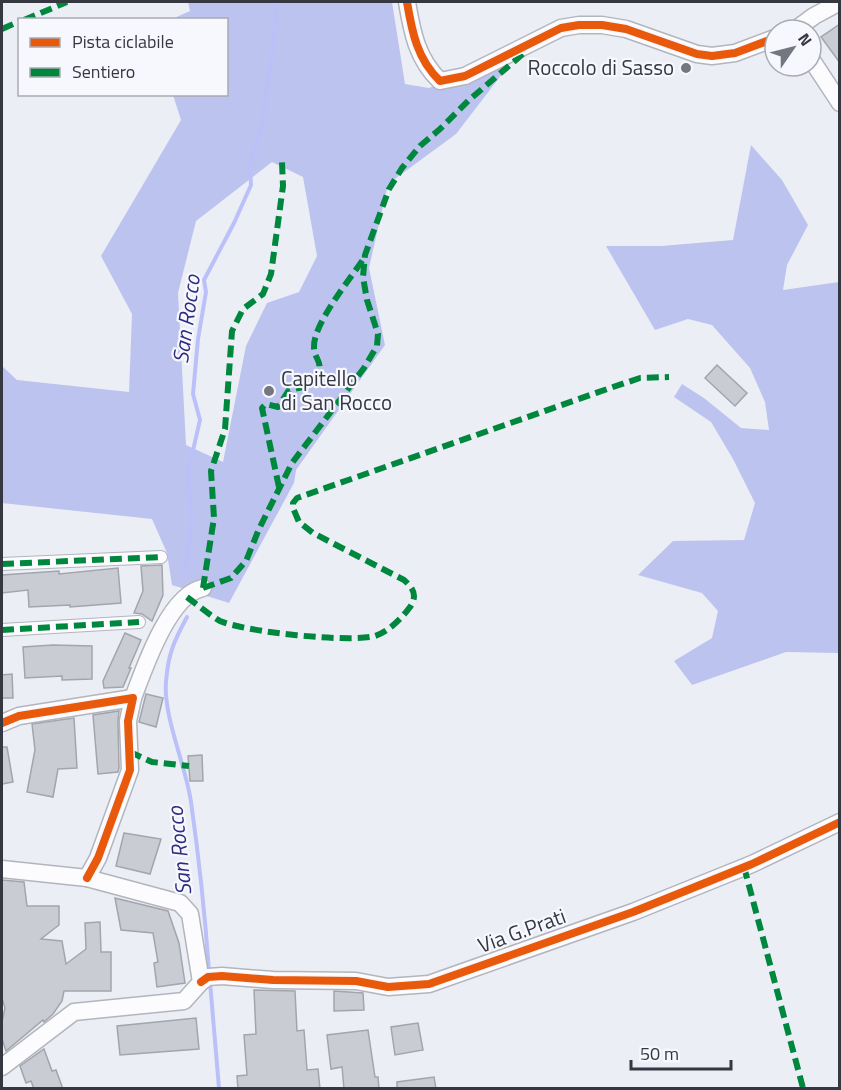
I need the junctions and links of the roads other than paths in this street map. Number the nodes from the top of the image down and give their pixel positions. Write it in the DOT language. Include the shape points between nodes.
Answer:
graph roads {
  1 [pos="407,2"];
  2 [pos="840,2"];
  3 [pos="811,18"];
  4 [pos="763,43"];
  5 [pos="823,78"];
  6 [pos="840,104"];
  7 [pos="161,557"];
  8 [pos="2,564"];
  9 [pos="203,588"];
  10 [pos="139,622"];
  11 [pos="2,630"];
  12 [pos="133,698"];
  13 [pos="2,723"];
  14 [pos="840,822"];
  15 [pos="2,869"];
  16 [pos="87,878"];
  17 [pos="211,978"];
  18 [pos="2,1067"];
  1 -- 4 [label="street" via="418,51 440,81 465,76 561,28 602,25 626,29 712,56"];
  2 -- 3 [label="street"];
  5 -- 6 [label="street"];
  7 -- 8 [label="street"];
  9 -- 12 [label="street" via="183,600 171,614"];
  10 -- 11 [label="street"];
  12 -- 13 [label="street" via="19,716"];
  12 -- 16 [label="street" via="128,721 130,770"];
  14 -- 17 [label="street, Via G.Prati" via="752,864 633,912 429,984 388,987 356,981"];
  15 -- 16 [label="street"];
  16 -- 17 [label="street" via="180,903 190,914"];
  17 -- 18 [label="street" via="184,1001 74,1012"];
}
